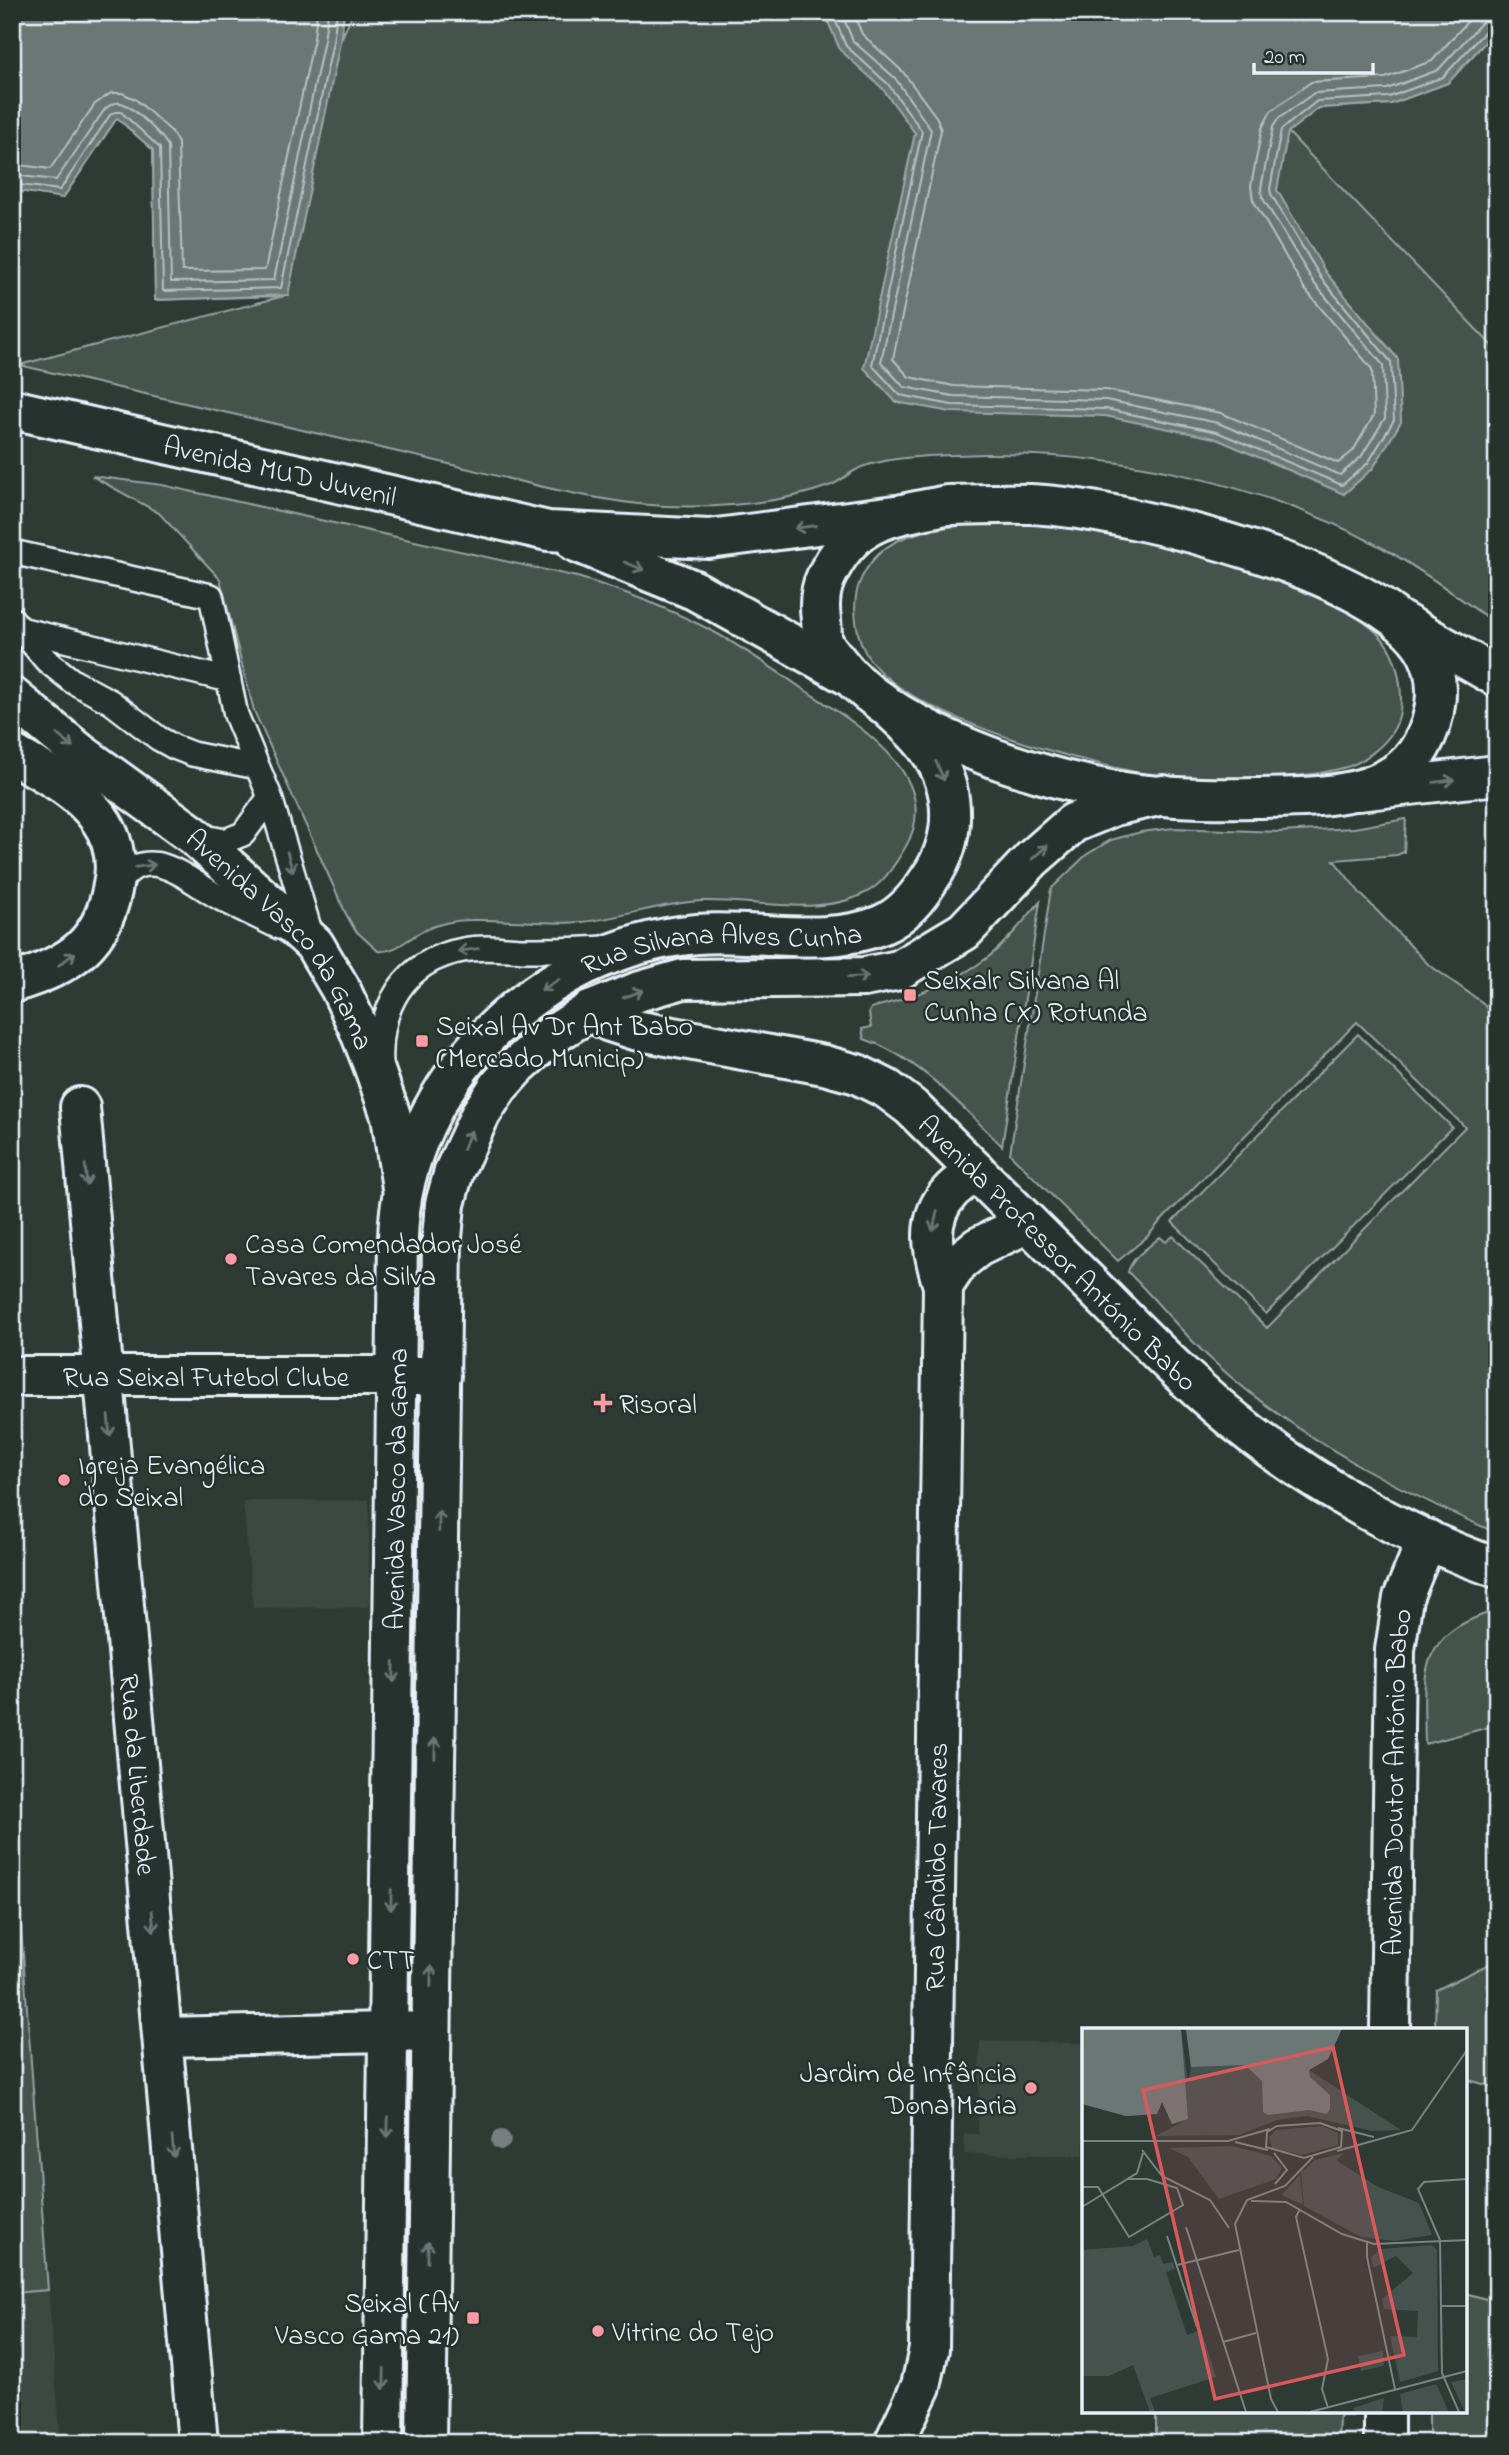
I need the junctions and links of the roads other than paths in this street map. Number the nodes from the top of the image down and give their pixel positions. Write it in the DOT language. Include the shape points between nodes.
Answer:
graph roads {
  1 [pos="12,409"];
  2 [pos="897,515"];
  3 [pos="548,531"];
  4 [pos="12,552"];
  5 [pos="1400,622"];
  6 [pos="16,624"];
  7 [pos="849,677"];
  8 [pos="1497,677"];
  9 [pos="229,680"];
  10 [pos="12,697"];
  11 [pos="881,701"];
  12 [pos="12,754"];
  13 [pos="257,767"];
  14 [pos="1497,775"];
  15 [pos="1352,792"];
  16 [pos="1163,795"];
  17 [pos="270,797"];
  18 [pos="193,835"];
  19 [pos="106,915"];
  20 [pos="658,941"];
  21 [pos="314,944"];
  22 [pos="12,983"];
  23 [pos="590,1011"];
  24 [pos="80,1107"];
  25 [pos="391,1116"];
  26 [pos="976,1171"];
  27 [pos="402,1188"];
  28 [pos="445,1204"];
  29 [pos="1028,1223"];
  30 [pos="943,1286"];
  31 [pos="12,1376"];
  32 [pos="397,1376"];
  33 [pos="441,1376"];
  34 [pos="104,1377"];
  35 [pos="1427,1539"];
  36 [pos="1497,1568"];
  37 [pos="1390,2028"];
  38 [pos="430,2031"];
  39 [pos="390,2032"];
  40 [pos="163,2037"];
  41 [pos="1384,2413"];
  42 [pos="198,2443"];
  43 [pos="383,2443"];
  44 [pos="426,2443"];
  45 [pos="894,2443"];
  46 [pos="1384,2443"];
  1 -- 3 [label="street, Avenida MUD Juvenil"];
  2 -- 3 [label="street, Avenida MUD Juvenil, one-way" via="709,539"];
  2 -- 5 [label="street" via="947,505 1044,505 1161,524 1279,558 1367,599"];
  2 -- 7 [label="street" via="858,530 836,556 822,585 824,642"];
  3 -- 7 [label="street, Avenida MUD Juvenil, one-way" via="694,590"];
  4 -- 9 [label="lane" via="211,596"];
  5 -- 8 [label="street"];
  5 -- 15 [label="street" via="1426,651 1436,679 1434,719 1420,749 1395,775"];
  6 -- 9 [label="lane"];
  6 -- 13 [label="lane" via="46,660 72,681 111,702 158,738 192,754"];
  7 -- 11 [label="street"];
  9 -- 13 [label="lane" via="236,715"];
  10 -- 18 [label="street, Avenida Vasco da Gama, one-way"];
  11 -- 16 [label="street" via="957,743 1034,772 1097,788"];
  11 -- 20 [label="street, Rua Silvana Alves Cunha, one-way" via="930,750 950,801 946,849 912,903 881,925 835,935 696,934"];
  12 -- 19 [label="street" via="83,799 107,831 114,861"];
  13 -- 17 [label="lane"];
  15 -- 14 [label="street, one-way"];
  15 -- 16 [label="street" via="1211,799"];
  23 -- 16 [label="street, Rua Silvana Alves Cunha, one-way" via="683,979 864,977 899,970 964,931 1073,823 1114,806"];
  17 -- 18 [label="lane" via="243,834 225,841"];
  17 -- 21 [label="lane, one-way"];
  18 -- 21 [label="street, Avenida Vasco da Gama"];
  19 -- 21 [label="lane, one-way" via="113,892 127,872 136,866 162,865"];
  22 -- 19 [label="street, one-way" via="58,966 86,945"];
  20 -- 25 [label="lane, one-way" via="587,949 464,950 424,964 401,987 384,1021 381,1063"];
  20 -- 27 [label="street, Rua Silvana Alves Cunha, one-way" via="616,953 563,977 487,1035 437,1103"];
  21 -- 25 [label="street, Avenida Vasco da Gama" via="358,1027"];
  23 -- 26 [label="street, Avenida Professor António Babo" via="635,1030 857,1074 911,1107"];
  28 -- 23 [label="street, Rua Silvana Alves Cunha, one-way" via="468,1137 499,1086 551,1036"];
  24 -- 34 [label="street, Rua da Liberdade, one-way"];
  25 -- 27 [label="street, Avenida Vasco da Gama"];
  26 -- 29 [label="street, Avenida Professor António Babo"];
  26 -- 30 [label="street, Rua Cândido Tavares, one-way" via="950,1191 933,1226 933,1251"];
  27 -- 32 [label="street, Avenida Vasco da Gama"];
  28 -- 33 [label="street, Avenida Vasco da Gama"];
  29 -- 30 [label="street" via="978,1247 959,1262"];
  29 -- 35 [label="street, Avenida Professor António Babo" via="1181,1374 1251,1433 1305,1472"];
  30 -- 45 [label="street, Rua Cândido Tavares" via="929,2349 921,2386"];
  31 -- 34 [label="street, Rua Seixal Futebol Clube"];
  32 -- 33 [label="street, Rua Seixal Futebol Clube"];
  32 -- 34 [label="street, Rua Seixal Futebol Clube"];
  32 -- 39 [label="street, Avenida Vasco da Gama, one-way"];
  38 -- 33 [label="street, Avenida Vasco da Gama, one-way"];
  34 -- 40 [label="street, Rua da Liberdade, one-way"];
  35 -- 36 [label="street, Avenida Professor António Babo"];
  35 -- 37 [label="street, Avenida Doutor António Babo" via="1404,1598 1395,1650"];
  38 -- 39 [label="street"];
  44 -- 38 [label="street, Avenida Vasco da Gama, one-way"];
  39 -- 40 [label="street"];
  39 -- 43 [label="street, Avenida Vasco da Gama, one-way"];
  40 -- 42 [label="street, Rua da Liberdade, one-way"];
  41 -- 46 [label="street"];
}
